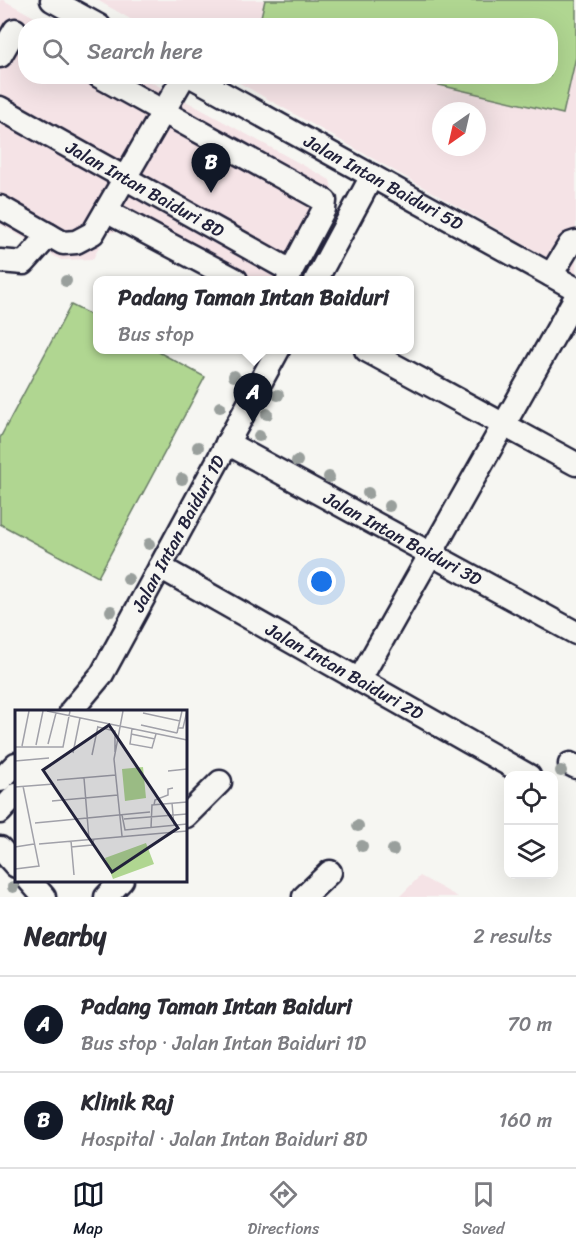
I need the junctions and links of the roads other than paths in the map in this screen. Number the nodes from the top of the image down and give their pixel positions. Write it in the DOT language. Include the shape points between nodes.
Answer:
graph roads {
  1 [pos="52,0"];
  2 [pos="85,18"];
  3 [pos="13,29"];
  4 [pos="0,56"];
  5 [pos="113,84"];
  6 [pos="180,84"];
  7 [pos="205,84"];
  8 [pos="0,108"];
  9 [pos="164,112"];
  10 [pos="372,176"];
  11 [pos="125,178"];
  12 [pos="0,207"];
  13 [pos="106,211"];
  14 [pos="49,235"];
  15 [pos="576,242"];
  16 [pos="0,261"];
  17 [pos="551,275"];
  18 [pos="229,276"];
  19 [pos="290,276"];
  20 [pos="318,276"];
  21 [pos="576,289"];
  22 [pos="576,297"];
  23 [pos="276,354"];
  24 [pos="373,354"];
  25 [pos="504,424"];
  26 [pos="228,443"];
  27 [pos="576,464"];
  28 [pos="430,554"];
  29 [pos="160,567"];
  30 [pos="576,633"];
  31 [pos="360,680"];
  32 [pos="72,710"];
  33 [pos="15,765"];
  34 [pos="520,771"];
  35 [pos="0,780"];
  36 [pos="220,782"];
  37 [pos="15,796"];
  38 [pos="0,812"];
  39 [pos="188,814"];
  40 [pos="0,848"];
  41 [pos="15,865"];
  42 [pos="330,872"];
  43 [pos="31,882"];
  44 [pos="120,882"];
  45 [pos="44,897"];
  46 [pos="106,897"];
  47 [pos="304,897"];
  1 -- 2 [label="street"];
  3 -- 4 [label="street"];
  5 -- 9 [label="street"];
  6 -- 9 [label="street"];
  7 -- 10 [label="street, Jalan Intan Baiduri 5D"];
  8 -- 11 [label="street, Jalan Intan Baiduri 8D"];
  9 -- 11 [label="street"];
  9 -- 19 [label="street" via="325,201"];
  10 -- 17 [label="street, Jalan Intan Baiduri 5D"];
  10 -- 20 [label="street"];
  11 -- 13 [label="street"];
  11 -- 19 [label="street, Jalan Intan Baiduri 8D"];
  12 -- 14 [label="street"];
  13 -- 14 [label="street" via="93,233 76,242 63,243"];
  13 -- 18 [label="street"];
  14 -- 16 [label="street" via="24,263"];
  15 -- 17 [label="street" via="570,244"];
  17 -- 21 [label="street, Jalan Intan Baiduri 5D"];
  22 -- 25 [label="street"];
  23 -- 26 [label="street, Jalan Intan Baiduri 1D"];
  24 -- 25 [label="street"];
  25 -- 27 [label="street"];
  25 -- 28 [label="street"];
  26 -- 28 [label="street, Jalan Intan Baiduri 3D"];
  26 -- 29 [label="street, Jalan Intan Baiduri 1D"];
  28 -- 30 [label="street, Jalan Intan Baiduri 3D"];
  28 -- 31 [label="street"];
  29 -- 31 [label="street, Jalan Intan Baiduri 2D"];
  29 -- 32 [label="street, Jalan Intan Baiduri 1D" via="102,674"];
  31 -- 34 [label="street, Jalan Intan Baiduri 2D"];
  33 -- 35 [label="street"];
  36 -- 39 [label="street"];
  37 -- 38 [label="street"];
  40 -- 41 [label="street"];
  42 -- 47 [label="street"];
  43 -- 45 [label="street"];
  44 -- 46 [label="street"];
}
